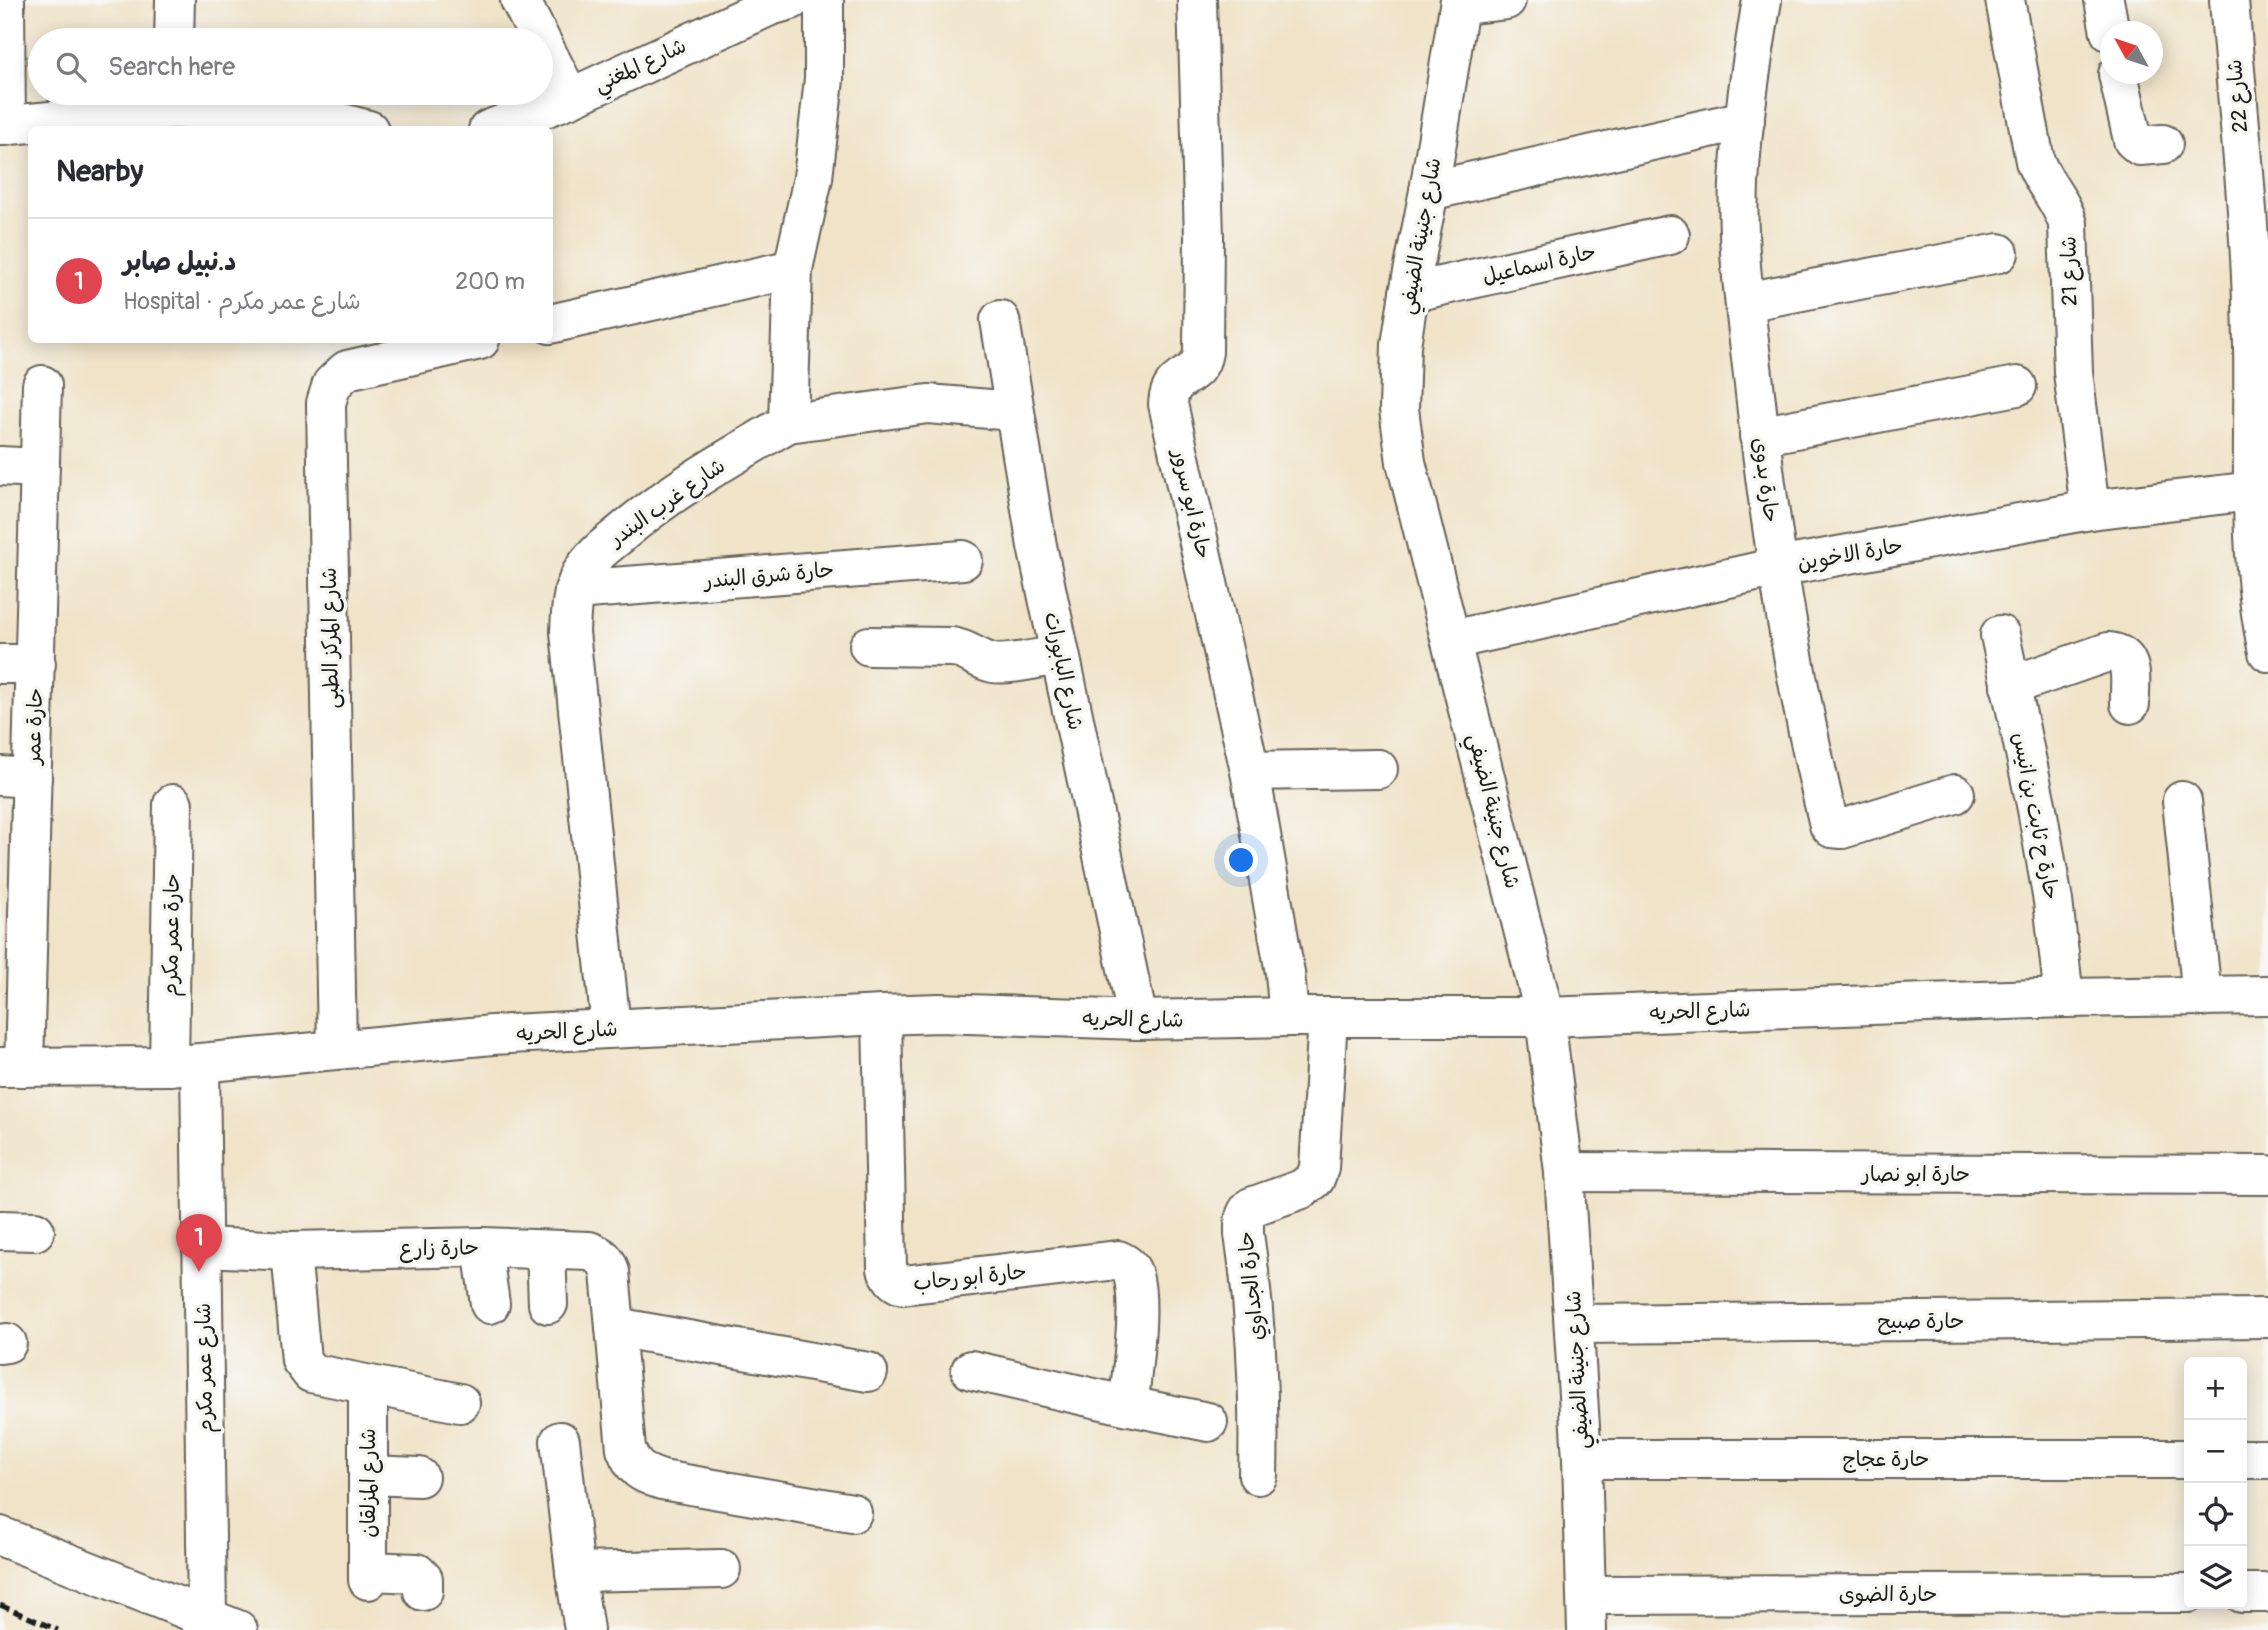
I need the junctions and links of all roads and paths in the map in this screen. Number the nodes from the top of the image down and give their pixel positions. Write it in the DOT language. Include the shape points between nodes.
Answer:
graph roads {
  1 [pos="5,0"];
  2 [pos="175,0"];
  3 [pos="520,0"];
  4 [pos="792,0"];
  5 [pos="824,0"];
  6 [pos="1197,0"];
  7 [pos="1506,0"];
  8 [pos="1762,0"];
  9 [pos="2005,0"];
  10 [pos="2104,0"];
  11 [pos="2229,0"];
  12 [pos="1460,3"];
  13 [pos="2108,21"];
  14 [pos="174,28"];
  15 [pos="534,28"];
  16 [pos="553,65"];
  17 [pos="2120,84"];
  18 [pos="570,98"];
  19 [pos="145,105"];
  20 [pos="212,105"];
  21 [pos="552,105"];
  22 [pos="553,105"];
  23 [pos="1745,120"];
  24 [pos="3,126"];
  25 [pos="354,126"];
  26 [pos="498,126"];
  27 [pos="2162,144"];
  28 [pos="1429,191"];
  29 [pos="1670,235"];
  30 [pos="1999,253"];
  31 [pos="793,269"];
  32 [pos="1409,293"];
  33 [pos="1745,302"];
  34 [pos="1000,320"];
  35 [pos="553,323"];
  36 [pos="467,343"];
  37 [pos="42,384"];
  38 [pos="2017,386"];
  39 [pos="1014,411"];
  40 [pos="789,423"];
  41 [pos="1759,436"];
  42 [pos="0,466"];
  43 [pos="40,468"];
  44 [pos="2253,491"];
  45 [pos="2090,510"];
  46 [pos="963,560"];
  47 [pos="1778,567"];
  48 [pos="574,590"];
  49 [pos="2000,635"];
  50 [pos="1451,640"];
  51 [pos="869,646"];
  52 [pos="2268,652"];
  53 [pos="1060,655"];
  54 [pos="18,664"];
  55 [pos="2010,686"];
  56 [pos="2130,704"];
  57 [pos="1378,769"];
  58 [pos="1251,771"];
  59 [pos="16,777"];
  60 [pos="1955,794"];
  61 [pos="2182,802"];
  62 [pos="173,804"];
  63 [pos="14,890"];
  64 [pos="2268,996"];
  65 [pos="2202,997"];
  66 [pos="2064,999"];
  67 [pos="882,1015"];
  68 [pos="1289,1017"];
  69 [pos="1328,1017"];
  70 [pos="1545,1017"];
  71 [pos="1139,1020"];
  72 [pos="611,1028"];
  73 [pos="337,1049"];
  74 [pos="184,1064"];
  75 [pos="12,1067"];
  76 [pos="1564,1172"];
  77 [pos="2268,1175"];
  78 [pos="202,1247"];
  79 [pos="482,1247"];
  80 [pos="546,1250"];
  81 [pos="291,1251"];
  82 [pos="490,1304"];
  83 [pos="548,1304"];
  84 [pos="2268,1318"];
  85 [pos="1574,1324"];
  86 [pos="615,1327"];
  87 [pos="971,1370"];
  88 [pos="868,1372"];
  89 [pos="368,1386"];
  90 [pos="460,1403"];
  91 [pos="1129,1406"];
  92 [pos="1208,1422"];
  93 [pos="561,1441"];
  94 [pos="2247,1458"];
  95 [pos="2268,1458"];
  96 [pos="1582,1459"];
  97 [pos="2184,1459"];
  98 [pos="368,1475"];
  99 [pos="419,1475"];
  100 [pos="1258,1475"];
  101 [pos="852,1513"];
  102 [pos="0,1536"];
  103 [pos="721,1569"];
  104 [pos="575,1572"];
  105 [pos="423,1591"];
  106 [pos="2184,1593"];
  107 [pos="2247,1593"];
  108 [pos="2268,1593"];
  109 [pos="1587,1613"];
  110 [pos="216,1625"];
  111 [pos="584,1630"];
  1 -- 24 [label="street"];
  2 -- 14 [label="street"];
  3 -- 15 [label="street"];
  4 -- 18 [label="street, شارع المغني"];
  5 -- 31 [label="street" via="824,79 813,178"];
  6 -- 58 [label="street, حارة ابو سرور" via="1203,352 1198,369 1175,383 1168,404"];
  7 -- 12 [label="street"];
  8 -- 23 [label="street, حارة بدوى"];
  9 -- 45 [label="street, شارع 21" via="2035,161 2068,225 2073,372"];
  10 -- 13 [label="street"];
  11 -- 44 [label="street, شارع 22" via="2253,342"];
  12 -- 28 [label="street, شارع جنينة الضيفي"];
  16 -- 18 [label="street"];
  17 -- 27 [label="street" via="2133,140 2140,146"];
  18 -- 22 [label="street, شارع المغني"];
  19 -- 24 [label="street"];
  20 -- 25 [label="street" via="312,115"];
  21 -- 26 [label="street, شارع المغني"];
  23 -- 28 [label="street"];
  23 -- 33 [label="street, حارة بدوى" via="1739,186"];
  28 -- 32 [label="street, شارع جنينة الضيفي"];
  29 -- 32 [label="street, حارة اسماعيل"];
  30 -- 33 [label="street"];
  31 -- 35 [label="street"];
  31 -- 40 [label="street"];
  32 -- 50 [label="street, شارع جنينة الضيفي" via="1401,345 1399,409 1406,462"];
  33 -- 41 [label="street, حارة بدوى"];
  34 -- 39 [label="street, شارع البابورات"];
  36 -- 73 [label="street, شارع المركز الطبى" via="347,370 332,384 326,403"];
  37 -- 43 [label="street, حارة عمر"];
  38 -- 41 [label="street"];
  39 -- 40 [label="street" via="928,404"];
  39 -- 53 [label="street, شارع البابورات"];
  40 -- 48 [label="street, شارع غرب البندر" via="640,516 596,554"];
  41 -- 47 [label="street, حارة بدوى"];
  42 -- 43 [label="street"];
  43 -- 54 [label="street, حارة عمر"];
  44 -- 45 [label="street, حارة الاخوين"];
  44 -- 52 [label="street, شارع 22" via="2255,571"];
  45 -- 47 [label="street, حارة الاخوين"];
  46 -- 48 [label="street, حارة شرق البندر"];
  47 -- 50 [label="street, حارة الاخوين"];
  47 -- 60 [label="street, حارة بدوى" via="1806,730 1829,825 1842,829"];
  48 -- 72 [label="street, شارع غرب البندر" via="570,632"];
  49 -- 55 [label="street, حارة ح ثابت بن انيس"];
  50 -- 70 [label="street, شارع جنينة الضيفي"];
  51 -- 53 [label="street" via="952,646 998,664"];
  53 -- 71 [label="street, شارع البابورات"];
  54 -- 59 [label="street, حارة عمر"];
  55 -- 56 [label="street" via="2108,652 2117,653 2129,661"];
  55 -- 66 [label="street, حارة ح ثابت بن انيس" via="2053,901"];
  57 -- 58 [label="street"];
  58 -- 68 [label="street, حارة ابو سرور"];
  59 -- 63 [label="street, حارة عمر"];
  61 -- 65 [label="street"];
  62 -- 74 [label="street, حارة عمر مكرم"];
  63 -- 75 [label="street, حارة عمر"];
  64 -- 65 [label="street, شارع الحريه"];
  65 -- 66 [label="street, شارع الحريه"];
  66 -- 70 [label="street, شارع الحريه"];
  67 -- 71 [label="street, شارع الحريه"];
  67 -- 72 [label="street, شارع الحريه"];
  67 -- 91 [label="street, حارة ابو رحاب" via="887,1269 891,1278 903,1285 1118,1260 1124,1263 1133,1273 1137,1304"];
  68 -- 69 [label="street, شارع الحريه"];
  68 -- 71 [label="street, شارع الحريه"];
  69 -- 70 [label="street, شارع الحريه"];
  69 -- 100 [label="street, حارة الجداوي" via="1315,1180 1251,1207 1244,1218 1260,1404"];
  70 -- 76 [label="street, شارع جنينة الضيفي"];
  72 -- 73 [label="street, شارع الحريه"];
  73 -- 74 [label="street, شارع الحريه"];
  74 -- 75 [label="street, شارع الحريه"];
  74 -- 78 [label="street, شارع عمر مكرم"];
  76 -- 77 [label="street, حارة ابو نصار"];
  76 -- 85 [label="street, شارع جنينة الضيفي"];
  78 -- 81 [label="street, حارة زارع"];
  78 -- 110 [label="street, شارع عمر مكرم"];
  79 -- 80 [label="street, حارة زارع"];
  79 -- 81 [label="street, حارة زارع"];
  79 -- 82 [label="street"];
  80 -- 83 [label="street"];
  80 -- 86 [label="street, حارة زارع" via="589,1251 603,1257 610,1272"];
  81 -- 89 [label="street" via="301,1360 311,1373"];
  84 -- 85 [label="street, حارة صبيح"];
  85 -- 96 [label="street, شارع جنينة الضيفي"];
  86 -- 88 [label="street"];
  86 -- 101 [label="street, حارة زارع" via="626,1449 632,1464 645,1475"];
  87 -- 91 [label="street"];
  89 -- 90 [label="street"];
  89 -- 98 [label="street, شارع المزلقان"];
  91 -- 92 [label="street"];
  93 -- 104 [label="street"];
  94 -- 95 [label="street"];
  96 -- 97 [label="street, حارة عجاج"];
  96 -- 109 [label="street, شارع جنينة الضيفي"];
  98 -- 99 [label="street"];
  98 -- 105 [label="street, شارع المزلقان" via="368,1576 417,1573 423,1579"];
  102 -- 110 [label="street"];
  103 -- 104 [label="street"];
  104 -- 111 [label="street"];
  106 -- 109 [label="street, حارة الضوى"];
  107 -- 108 [label="street"];
}
